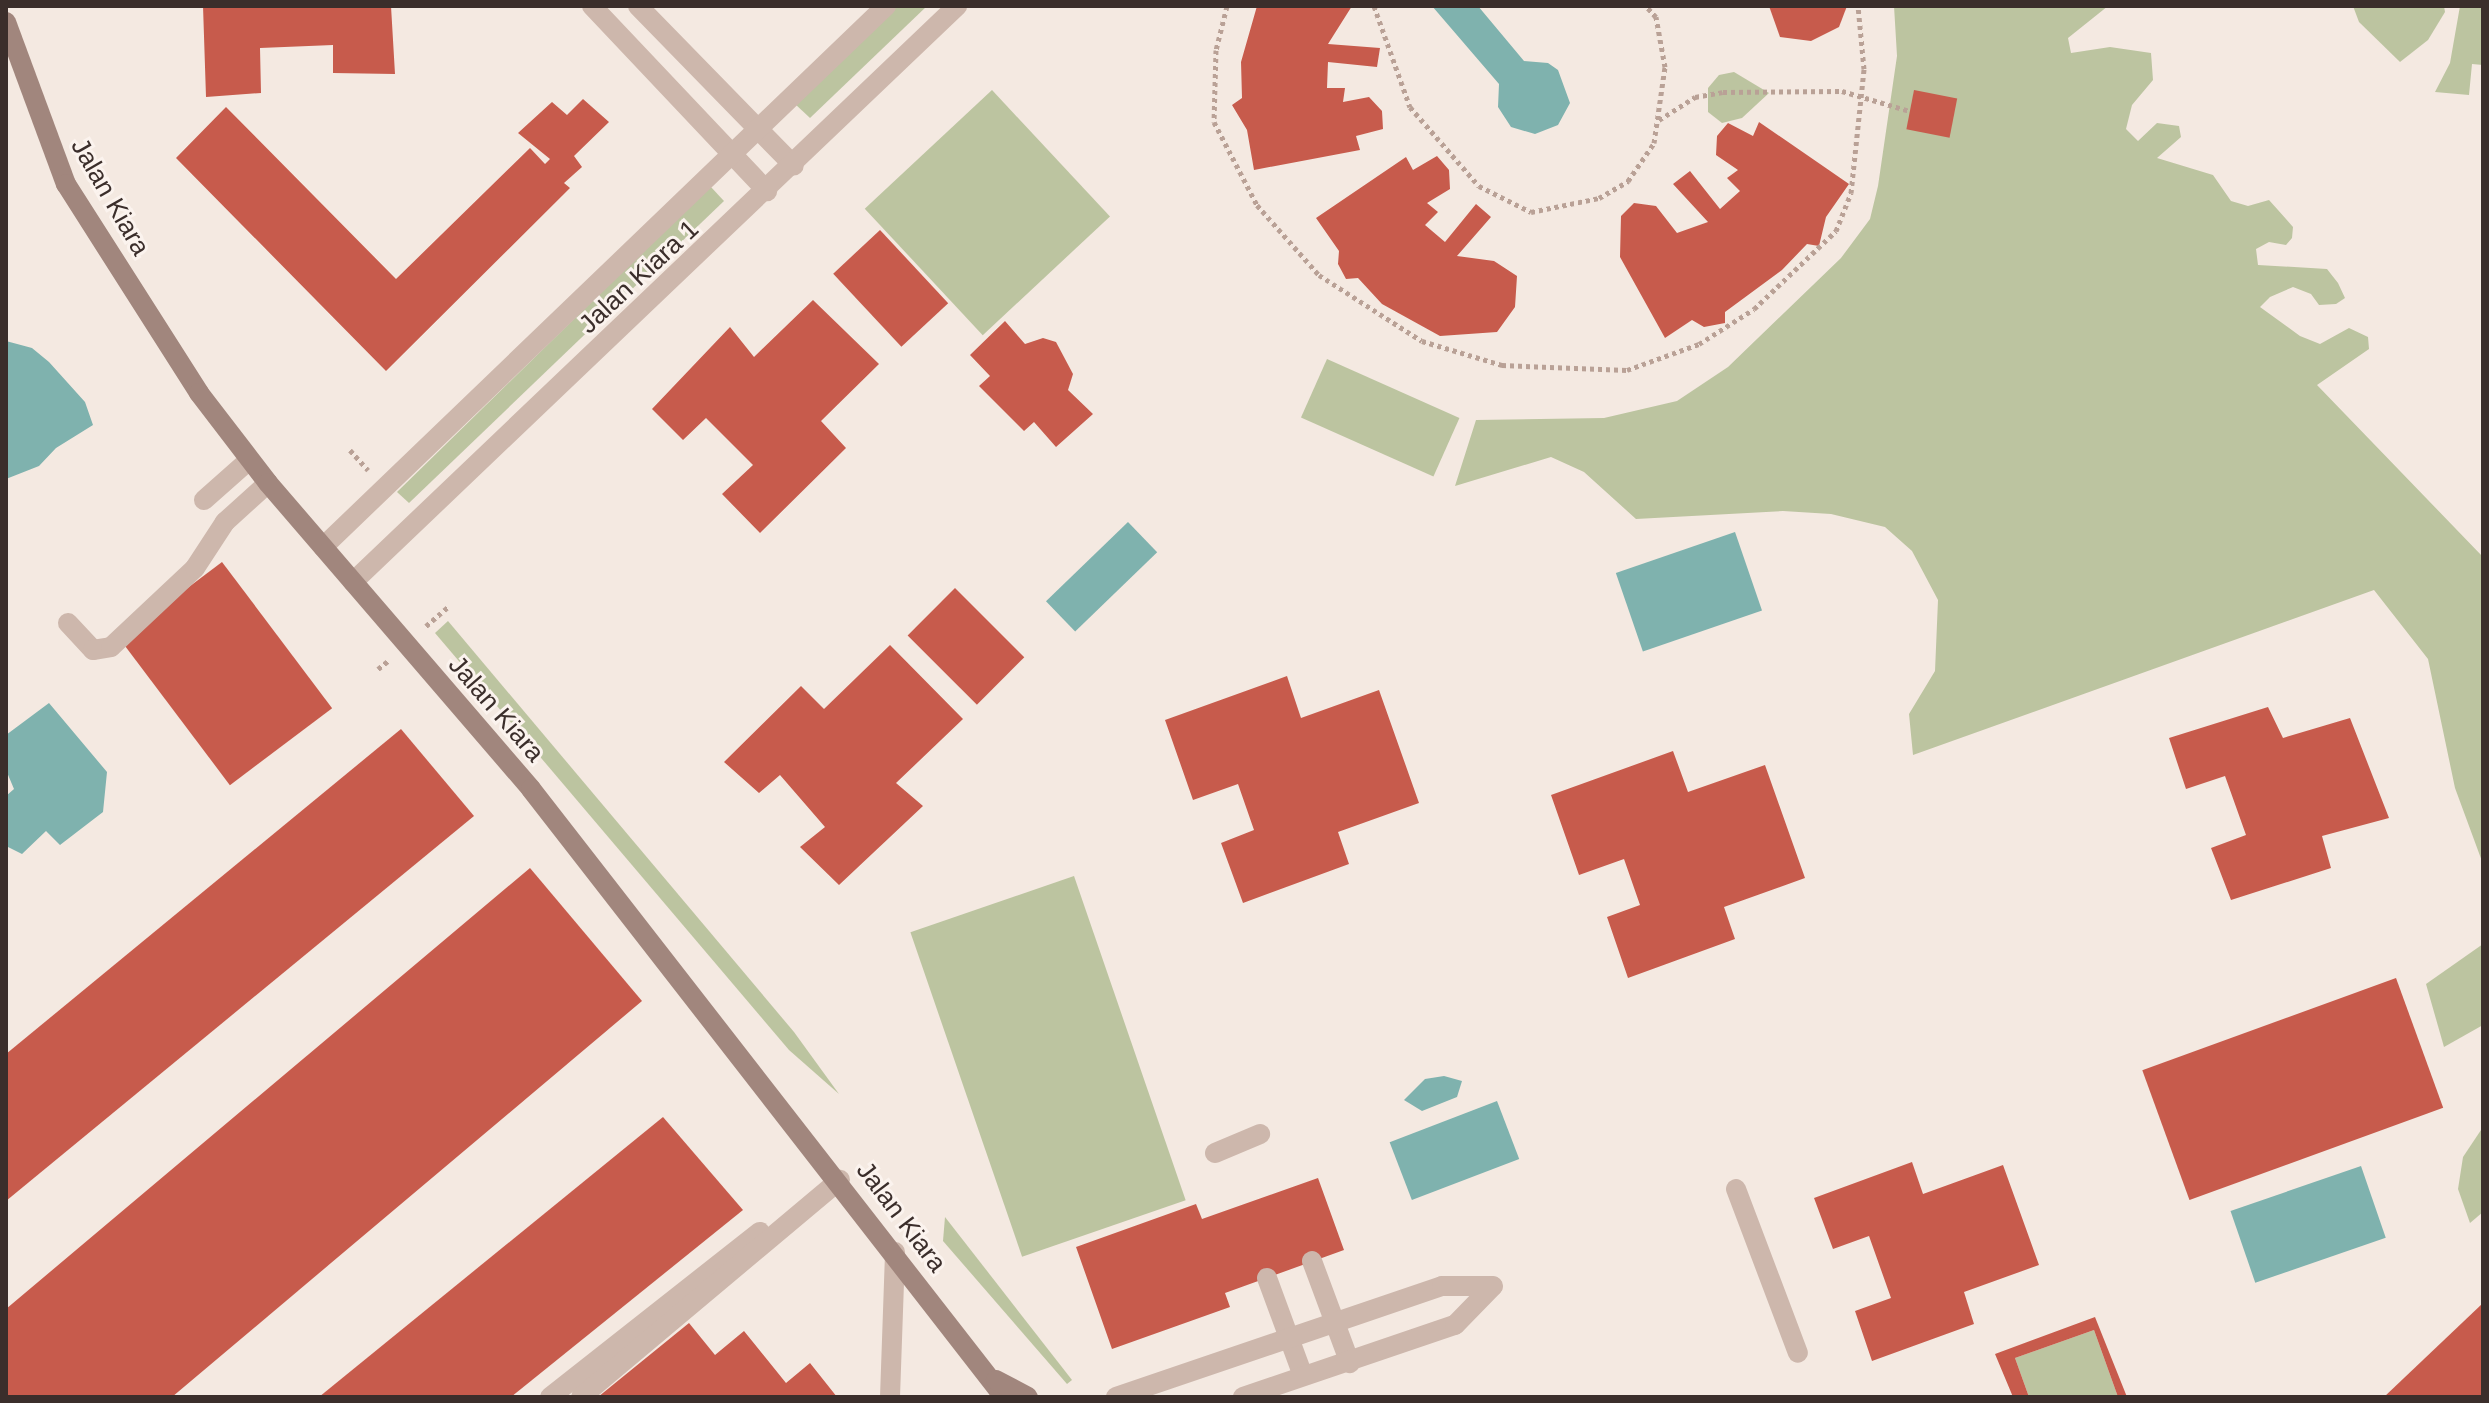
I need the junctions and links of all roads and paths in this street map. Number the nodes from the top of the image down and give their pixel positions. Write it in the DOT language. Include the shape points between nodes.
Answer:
graph roads {
  1 [pos="592,6"];
  2 [pos="638,6"];
  3 [pos="886,6"];
  4 [pos="957,6"];
  5 [pos="1227,6"];
  6 [pos="1374,6"];
  7 [pos="1646,6"];
  8 [pos="1858,6"];
  9 [pos="6,22"];
  10 [pos="1910,111"];
  11 [pos="1658,120"];
  12 [pos="760,131"];
  13 [pos="734,156"];
  14 [pos="794,166"];
  15 [pos="767,191"];
  16 [pos="249,460"];
  17 [pos="268,483"];
  18 [pos="204,500"];
  19 [pos="323,547"];
  20 [pos="353,582"];
  21 [pos="68,623"];
  22 [pos="1260,1134"];
  23 [pos="1215,1153"];
  24 [pos="840,1180"];
  25 [pos="1736,1189"];
  26 [pos="780,1232"];
  27 [pos="895,1252"];
  28 [pos="1312,1261"];
  29 [pos="1267,1278"];
  30 [pos="1337,1323"];
  31 [pos="1291,1337"];
  32 [pos="1798,1353"];
  33 [pos="1350,1363"];
  34 [pos="989,1376"];
  35 [pos="1303,1376"];
  36 [pos="550,1397"];
  37 [pos="581,1397"];
  38 [pos="890,1397"];
  39 [pos="1004,1397"];
  40 [pos="1028,1397"];
  41 [pos="1116,1397"];
  42 [pos="1243,1397"];
  1 -- 13 [label="street"];
  2 -- 12 [label="street"];
  3 -- 12 [label="street, Jalan Kiara 1"];
  4 -- 14 [label="street, Jalan Kiara 1"];
  5 -- 8 [label="path" via="1216,50 1214,122 1257,205 1319,275 1422,341 1502,365 1627,370 1699,344 1754,309 1836,231 1851,193 1864,69"];
  6 -- 11 [label="path" via="1410,107 1479,186 1531,212 1599,198 1628,181 1654,143"];
  7 -- 11 [label="path" via="1656,17 1665,67"];
  9 -- 16 [label="main road, Jalan Kiara" via="66,184 199,393"];
  10 -- 11 [label="path, bridge" via="1842,91 1723,92 1695,97"];
  12 -- 13 [label="street, Jalan Kiara 1"];
  12 -- 14 [label="street"];
  13 -- 15 [label="street"];
  13 -- 19 [label="street, Jalan Kiara 1"];
  14 -- 15 [label="street, Jalan Kiara 1"];
  15 -- 20 [label="street, Jalan Kiara 1"];
  16 -- 17 [label="main road, Jalan Kiara"];
  16 -- 18 [label="street"];
  17 -- 19 [label="main road, Jalan Kiara"];
  17 -- 21 [label="street" via="225,522 195,568 111,647 93,650"];
  19 -- 20 [label="main road, Jalan Kiara"];
  20 -- 24 [label="main road, Jalan Kiara" via="531,789"];
  22 -- 23 [label="street"];
  24 -- 26 [label="street"];
  24 -- 27 [label="main road, Jalan Kiara"];
  25 -- 32 [label="street"];
  26 -- 36 [label="street" via="767,1226"];
  26 -- 37 [label="street"];
  27 -- 34 [label="main road, Jalan Kiara"];
  27 -- 38 [label="street"];
  28 -- 30 [label="street"];
  29 -- 31 [label="street"];
  30 -- 31 [label="street"];
  30 -- 33 [label="street"];
  30 -- 33 [label="street" via="1442,1286 1493,1286 1455,1325"];
  31 -- 35 [label="street"];
  31 -- 41 [label="street"];
  33 -- 35 [label="street"];
  34 -- 39 [label="main road, Jalan Kiara"];
  34 -- 40 [label="main road"];
  35 -- 42 [label="street"];
}
